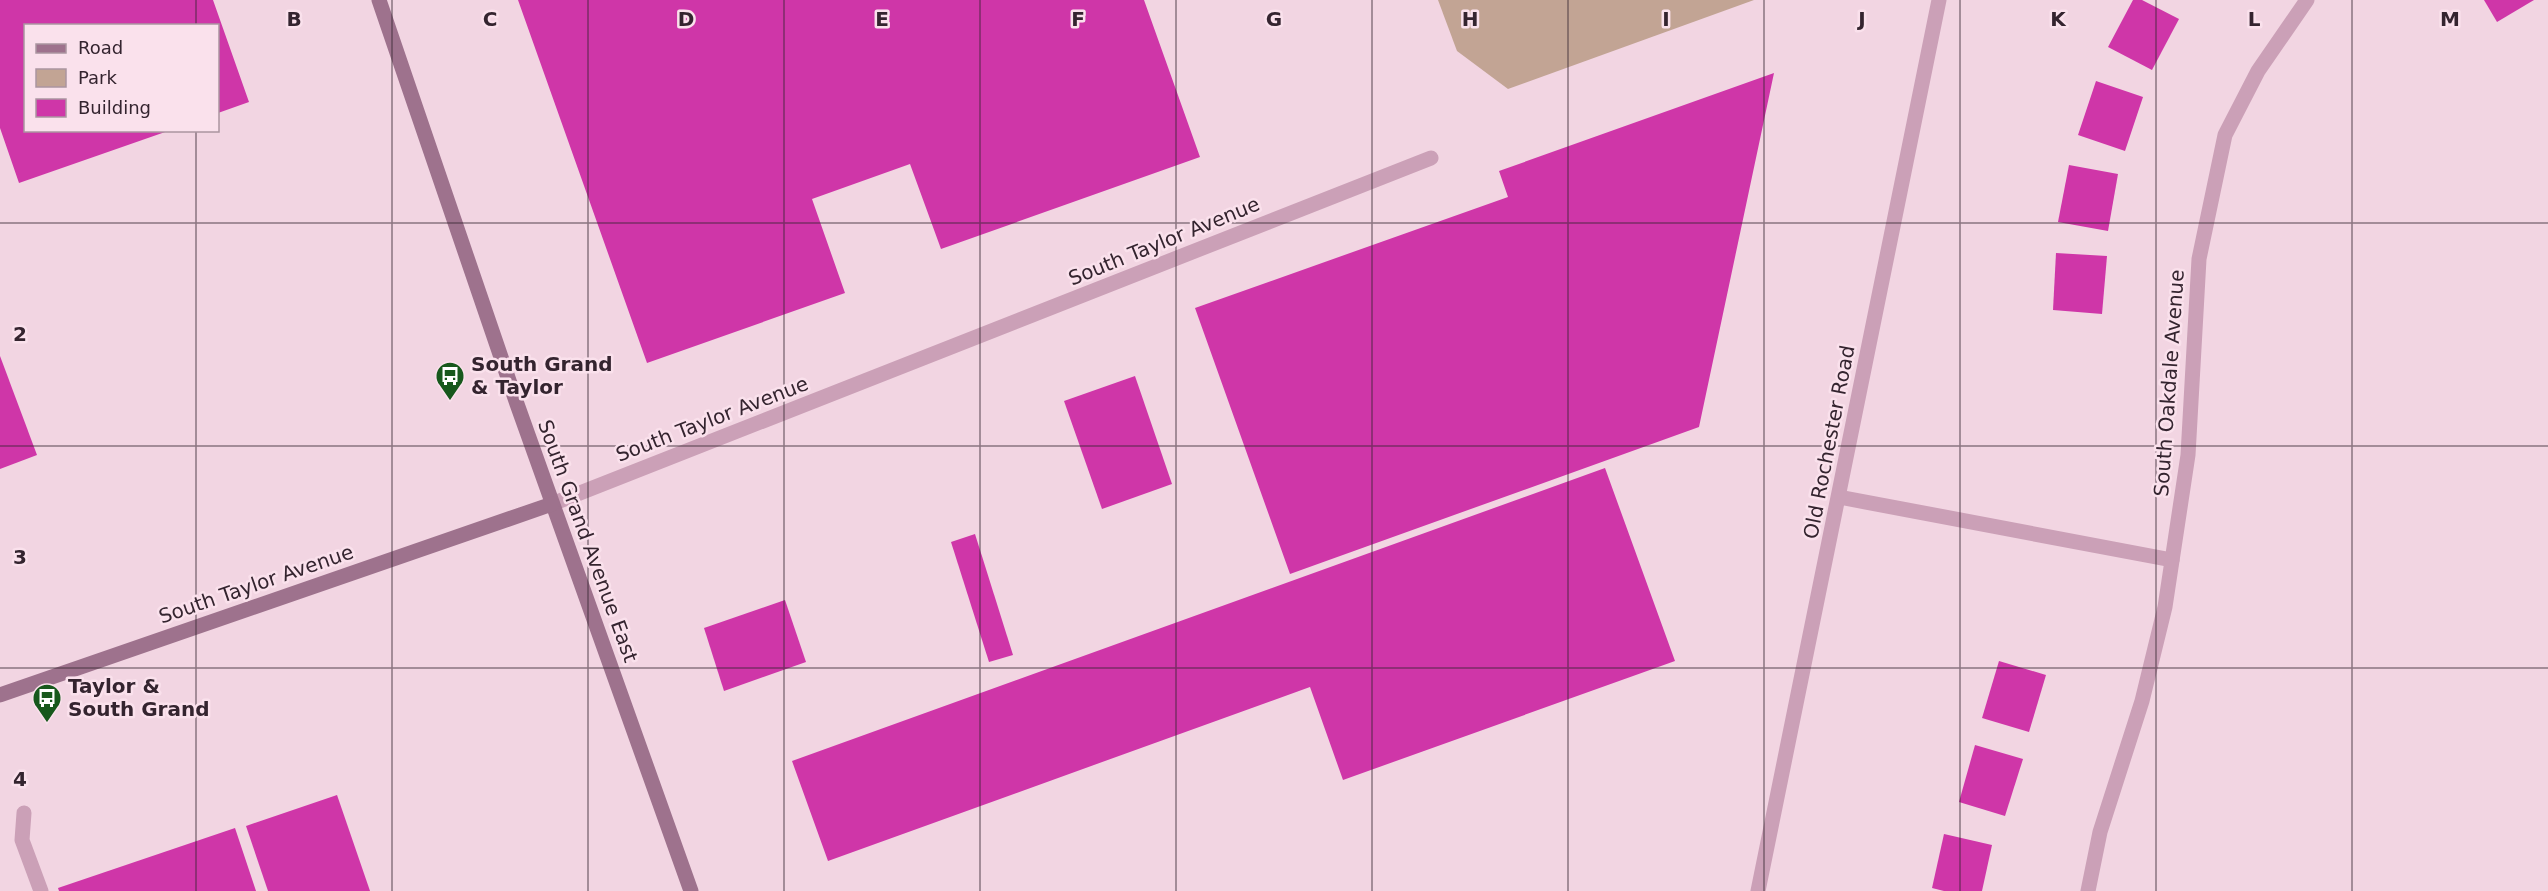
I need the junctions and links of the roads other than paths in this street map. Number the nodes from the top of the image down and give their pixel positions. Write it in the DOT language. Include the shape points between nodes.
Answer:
graph roads {
  1 [pos="379,0"];
  2 [pos="1939,0"];
  3 [pos="2307,0"];
  4 [pos="1431,158"];
  5 [pos="1839,497"];
  6 [pos="552,504"];
  7 [pos="2172,560"];
  8 [pos="0,695"];
  9 [pos="24,813"];
  10 [pos="41,891"];
  11 [pos="691,891"];
  12 [pos="1758,891"];
  13 [pos="2088,891"];
  1 -- 6 [label="main road, South Grand Avenue East"];
  2 -- 5 [label="street, Old Rochester Road"];
  3 -- 7 [label="street, South Oakdale Avenue" via="2258,71 2225,135 2199,259 2188,455"];
  4 -- 6 [label="street, South Taylor Avenue"];
  5 -- 7 [label="street"];
  5 -- 12 [label="street, Old Rochester Road"];
  6 -- 8 [label="main road, South Taylor Avenue"];
  6 -- 11 [label="main road, South Grand Avenue East"];
  7 -- 13 [label="street, South Oakdale Avenue" via="2145,689 2100,832"];
  9 -- 10 [label="street" via="22,840"];
}
